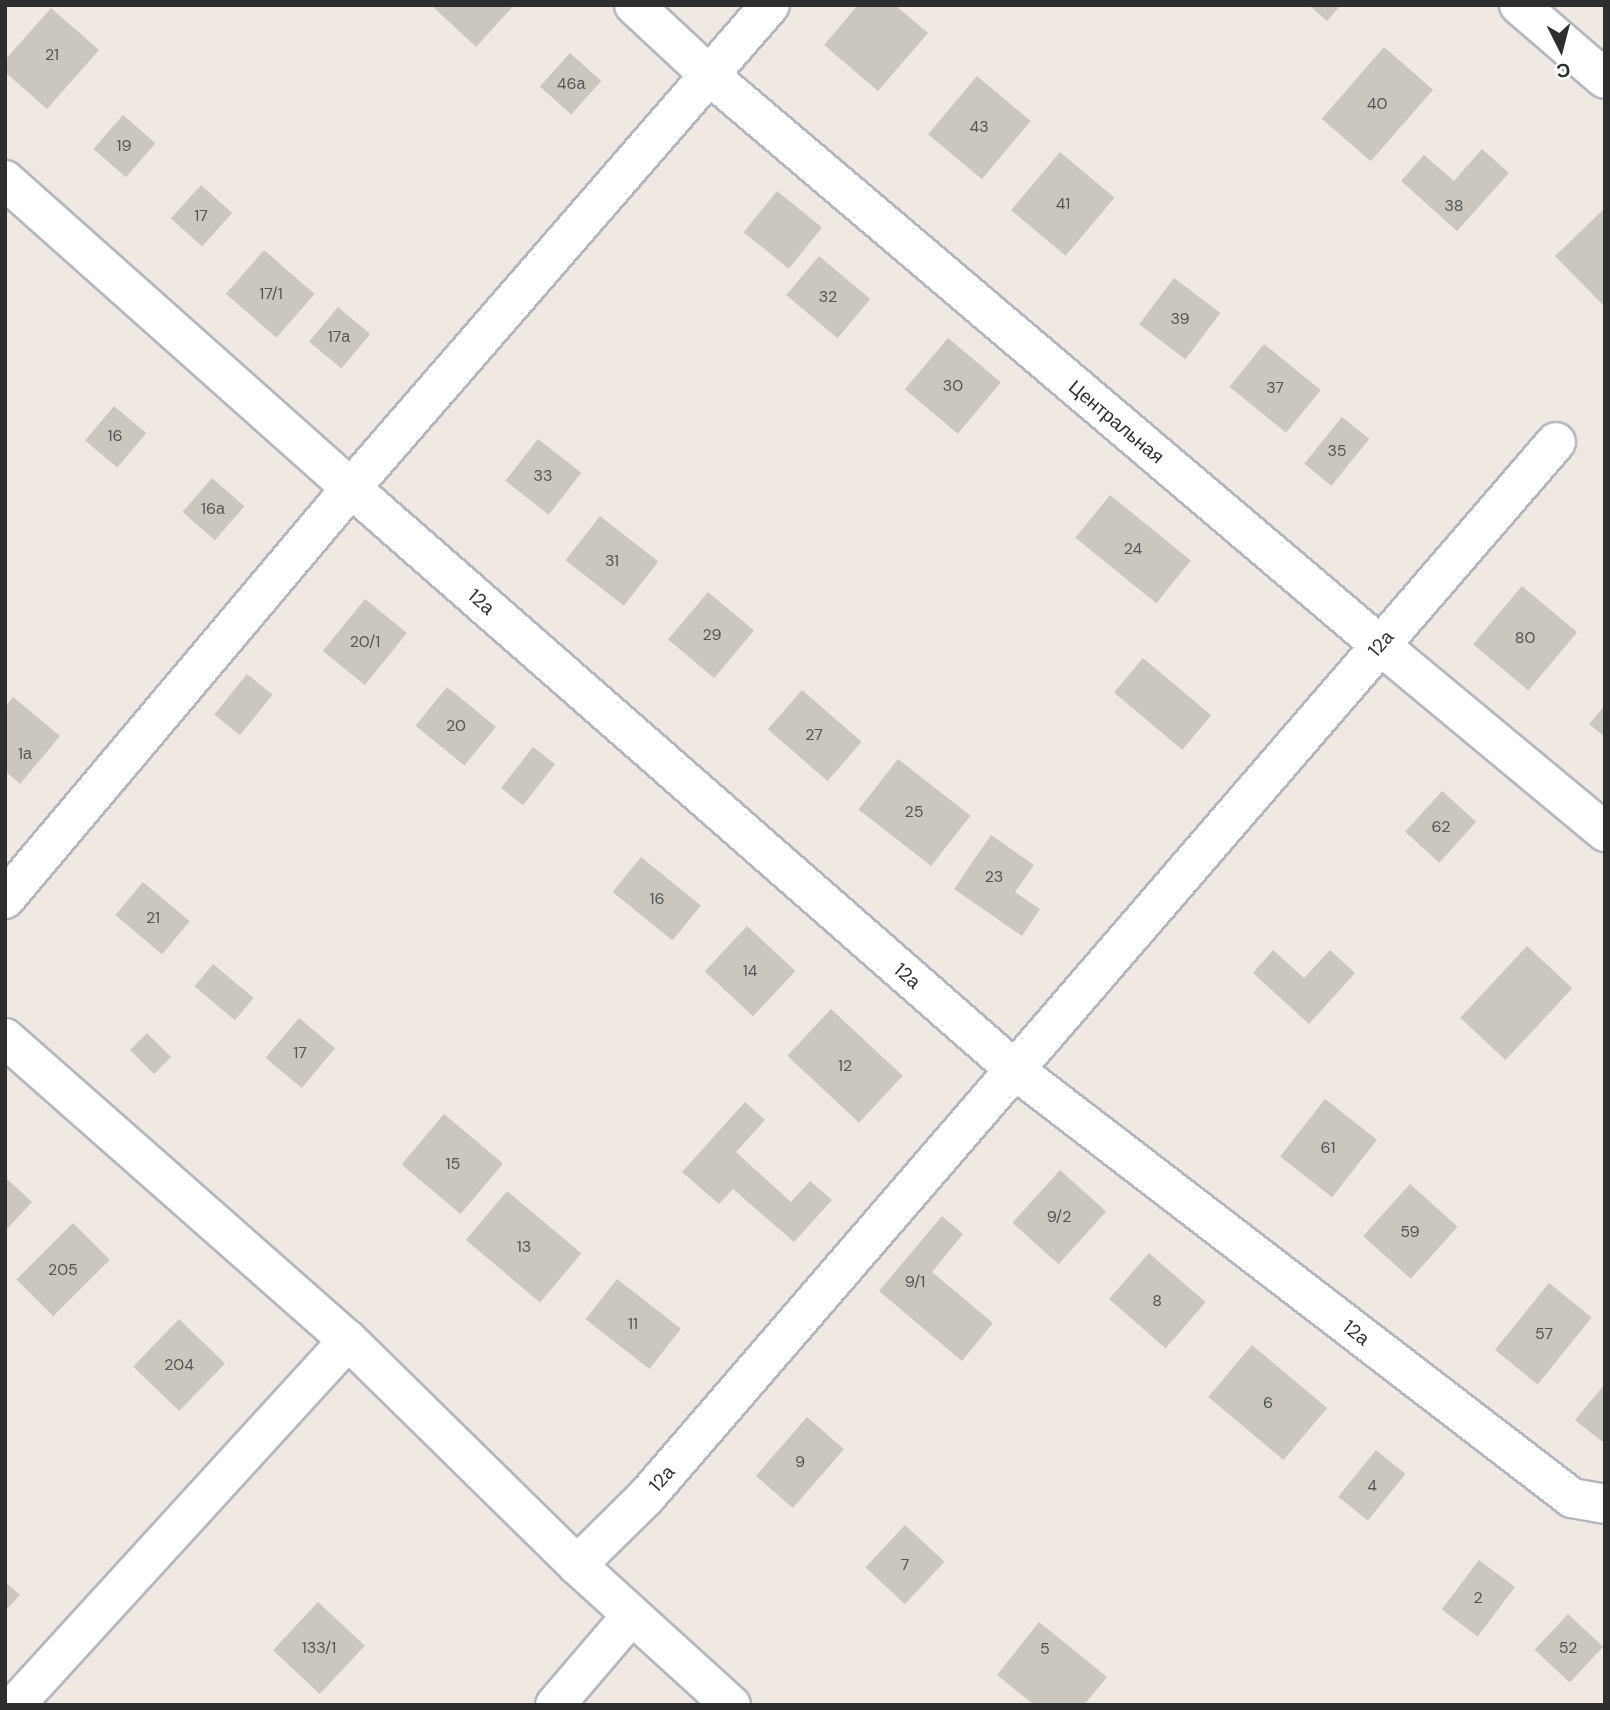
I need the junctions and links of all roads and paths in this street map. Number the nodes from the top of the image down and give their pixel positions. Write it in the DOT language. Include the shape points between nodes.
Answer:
graph roads {
  1 [pos="634,5"];
  2 [pos="770,5"];
  3 [pos="1519,5"];
  4 [pos="709,75"];
  5 [pos="1605,79"];
  6 [pos="5,180"];
  7 [pos="1556,442"];
  8 [pos="351,488"];
  9 [pos="1380,645"];
  10 [pos="1605,832"];
  11 [pos="10,883"];
  12 [pos="5,1038"];
  13 [pos="1015,1070"];
  14 [pos="348,1340"];
  15 [pos="1605,1504"];
  16 [pos="577,1565"];
  17 [pos="632,1616"];
  18 [pos="15,1705"];
  19 [pos="555,1705"];
  20 [pos="731,1705"];
  1 -- 4 [label="street, Центральная"];
  2 -- 4 [label="street"];
  3 -- 5 [label="street"];
  4 -- 8 [label="street"];
  4 -- 9 [label="street, Центральная"];
  6 -- 8 [label="street, 12а"];
  7 -- 9 [label="street, 12а"];
  8 -- 11 [label="street"];
  8 -- 13 [label="street, 12а"];
  9 -- 10 [label="street, Центральная"];
  9 -- 13 [label="street, 12а"];
  12 -- 14 [label="street"];
  13 -- 15 [label="street, 12а" via="1572,1498"];
  13 -- 16 [label="street, 12а" via="646,1497"];
  14 -- 16 [label="street"];
  14 -- 18 [label="street"];
  16 -- 17 [label="street"];
  17 -- 19 [label="street"];
  17 -- 20 [label="street"];
}
